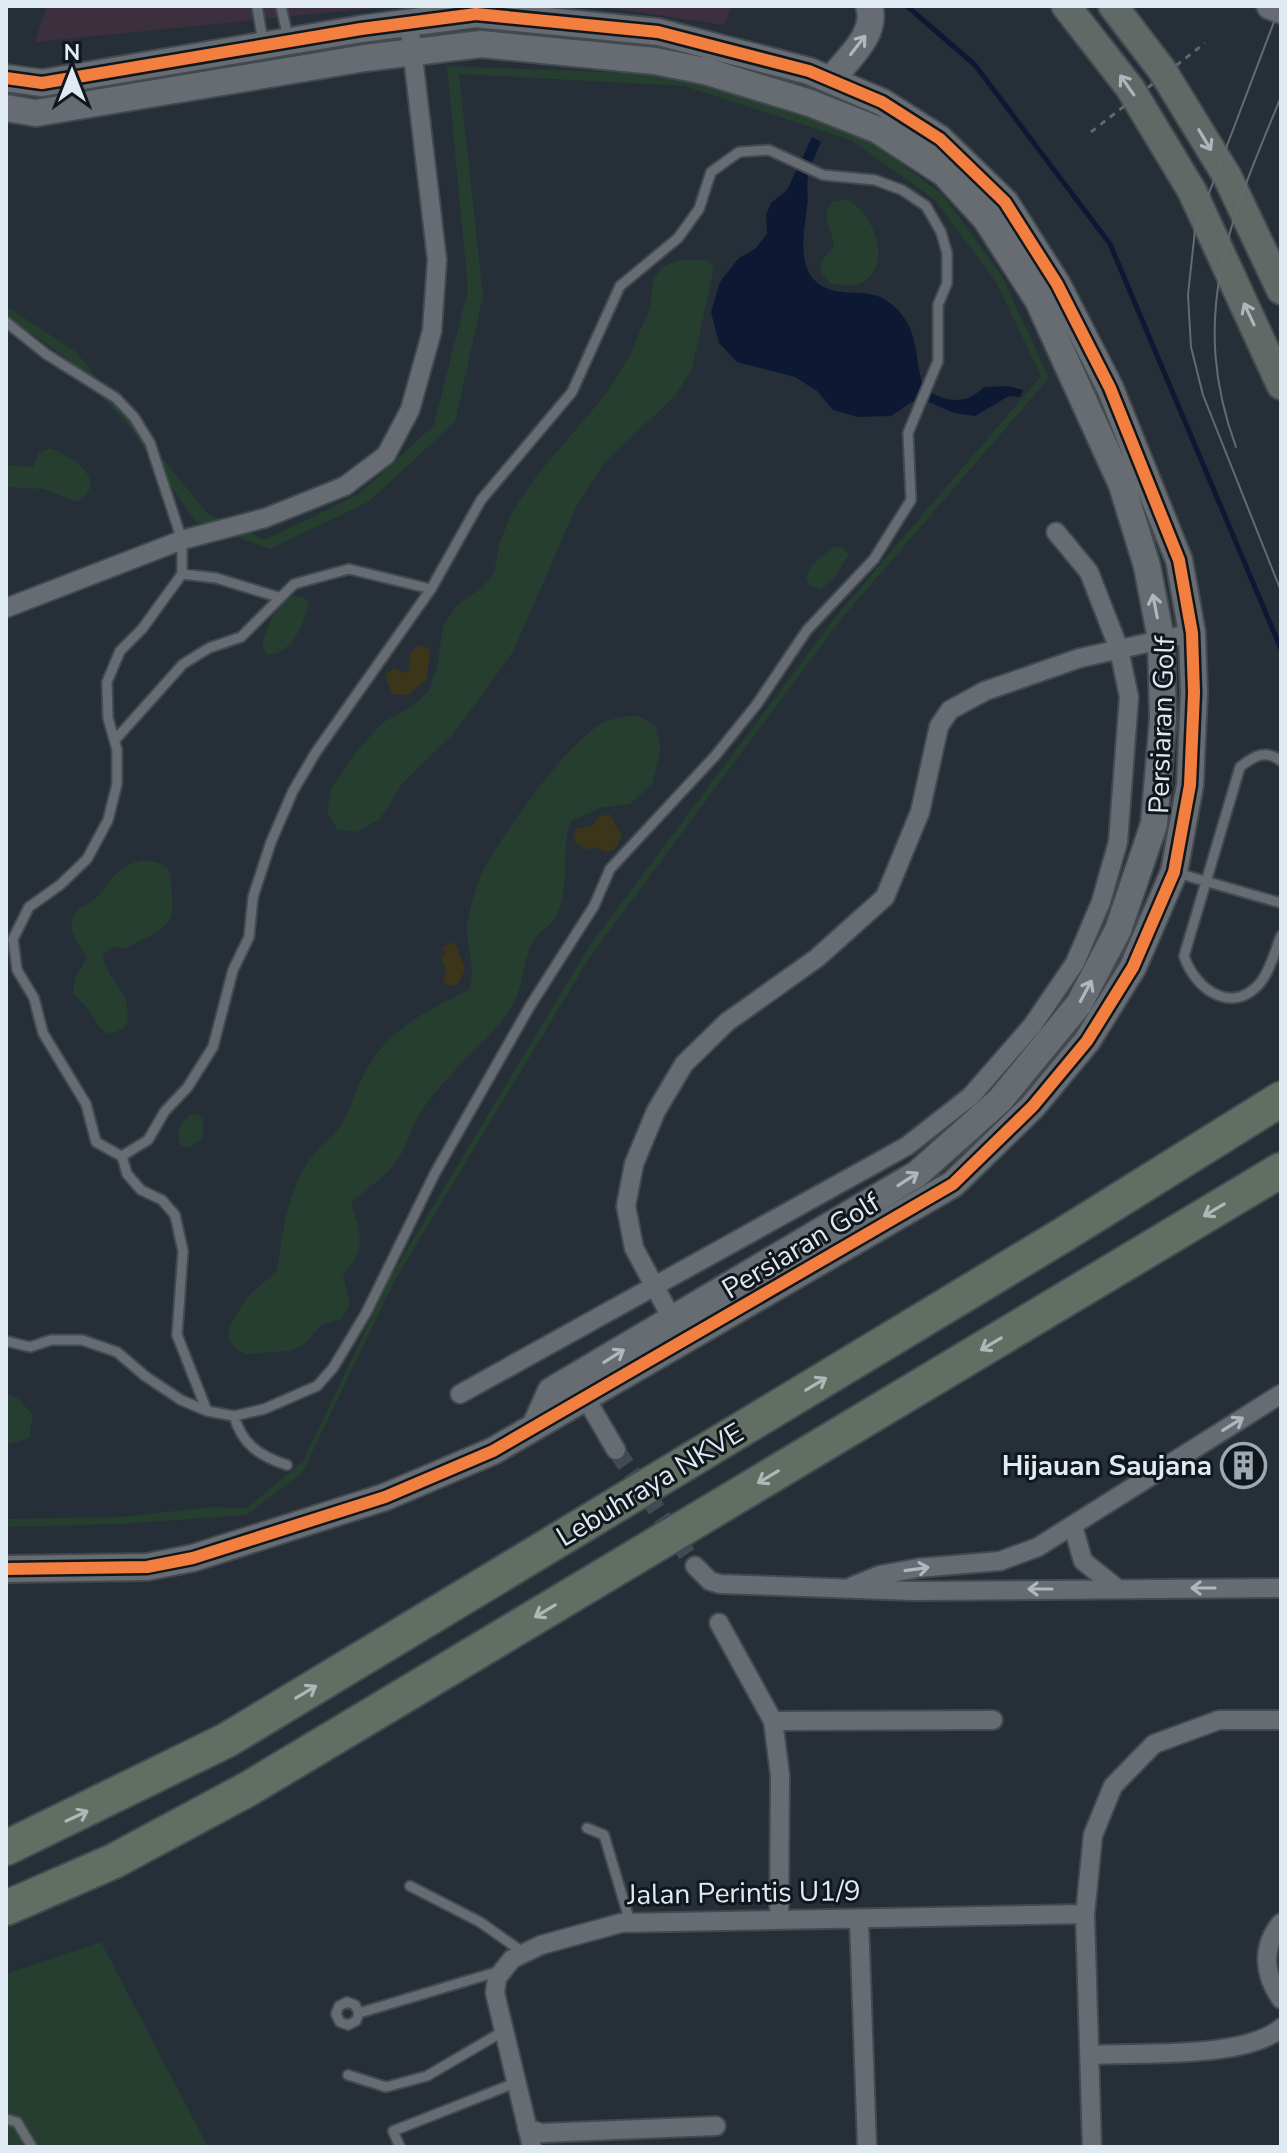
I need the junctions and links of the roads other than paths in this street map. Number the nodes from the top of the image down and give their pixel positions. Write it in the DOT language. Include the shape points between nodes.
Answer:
graph roads {
  1 [pos="257,6"];
  2 [pos="281,6"];
  3 [pos="869,6"];
  4 [pos="1066,6"];
  5 [pos="1113,6"];
  6 [pos="1270,6"];
  7 [pos="1281,10"];
  8 [pos="534,13"];
  9 [pos="409,23"];
  10 [pos="276,44"];
  11 [pos="413,51"];
  12 [pos="794,67"];
  13 [pos="6,78"];
  14 [pos="831,80"];
  15 [pos="782,94"];
  16 [pos="6,108"];
  17 [pos="1281,290"];
  18 [pos="6,322"];
  19 [pos="1281,385"];
  20 [pos="1056,532"];
  21 [pos="182,540"];
  22 [pos="182,574"];
  23 [pos="431,589"];
  24 [pos="278,597"];
  25 [pos="6,608"];
  26 [pos="1192,633"];
  27 [pos="1161,639"];
  28 [pos="1119,649"];
  29 [pos="115,740"];
  30 [pos="1281,761"];
  31 [pos="1174,872"];
  32 [pos="1207,882"];
  33 [pos="1281,903"];
  34 [pos="1281,936"];
  35 [pos="1281,1099"];
  36 [pos="122,1156"];
  37 [pos="1281,1170"];
  38 [pos="653,1288"];
  39 [pos="672,1319"];
  40 [pos="6,1341"];
  41 [pos="686,1342"];
  42 [pos="581,1389"];
  43 [pos="460,1394"];
  44 [pos="1281,1394"];
  45 [pos="207,1411"];
  46 [pos="234,1416"];
  47 [pos="616,1450"];
  48 [pos="287,1465"];
  49 [pos="1073,1526"];
  50 [pos="695,1566"];
  51 [pos="6,1572"];
  52 [pos="1281,1588"];
  53 [pos="1118,1589"];
  54 [pos="843,1590"];
  55 [pos="719,1623"];
  56 [pos="993,1720"];
  57 [pos="1281,1720"];
  58 [pos="773,1721"];
  59 [pos="587,1828"];
  60 [pos="6,1848"];
  61 [pos="410,1886"];
  62 [pos="6,1908"];
  63 [pos="1085,1914"];
  64 [pos="859,1919"];
  65 [pos="779,1920"];
  66 [pos="630,1922"];
  67 [pos="1281,1923"];
  68 [pos="524,1953"];
  69 [pos="503,1970"];
  70 [pos="1281,1999"];
  71 [pos="359,2013"];
  72 [pos="1281,2028"];
  73 [pos="502,2032"];
  74 [pos="1091,2055"];
  75 [pos="348,2075"];
  76 [pos="515,2083"];
  77 [pos="6,2119"];
  78 [pos="716,2126"];
  79 [pos="527,2128"];
  80 [pos="32,2147"];
  81 [pos="400,2147"];
  82 [pos="532,2147"];
  83 [pos="867,2147"];
  84 [pos="1092,2147"];
  1 -- 10 [label="lane"];
  2 -- 10 [label="lane"];
  14 -- 3 [label="street, one-way" via="867,34 873,18"];
  19 -- 4 [label="main road, one-way" via="1192,191 1130,88"];
  5 -- 17 [label="main road, one-way" via="1162,70 1227,176"];
  6 -- 7 [label="street"];
  8 -- 9 [label="street, Persiaran Golf"];
  8 -- 12 [label="street, Persiaran Golf" via="658,32"];
  9 -- 10 [label="street, Persiaran Golf"];
  9 -- 11 [label="street"];
  10 -- 13 [label="street, Persiaran Golf" via="42,83"];
  11 -- 15 [label="street, Persiaran Golf" via="481,44 655,61"];
  11 -- 16 [label="street, Persiaran Golf" via="36,113"];
  11 -- 21 [label="street" via="437,260 432,331 410,410 386,455 345,486 265,518"];
  12 -- 14 [label="street, Persiaran Golf"];
  12 -- 15 [label="street"];
  14 -- 26 [label="street, Persiaran Golf" via="882,102 940,139 1005,202 1057,284 1110,388 1179,560"];
  27 -- 15 [label="street, Persiaran Golf, one-way" via="1147,566 1122,485 1038,300 986,219 944,173 878,130"];
  18 -- 21 [label="lane" via="116,398 134,417 172,499"];
  20 -- 28 [label="street" via="1089,572"];
  21 -- 22 [label="lane"];
  21 -- 25 [label="street"];
  22 -- 24 [label="lane" via="216,578"];
  22 -- 29 [label="lane" via="120,651 107,682"];
  23 -- 24 [label="lane" via="349,569 294,584"];
  23 -- 36 [label="lane" via="293,791 253,897 249,937 233,970 213,1047 148,1140"];
  23 -- 46 [label="lane" via="481,500 572,392 620,286 678,238 699,209 711,172 739,152 769,150 823,175 875,180 926,206 947,253 947,283 938,305 938,361 908,433 911,500 874,559 807,630 715,756 610,869 594,906 435,1173 333,1368 317,1386 292,1399"];
  24 -- 29 [label="lane" via="241,637 183,664"];
  26 -- 27 [label="street"];
  26 -- 31 [label="street, Persiaran Golf" via="1190,785"];
  27 -- 28 [label="street"];
  39 -- 27 [label="street, Persiaran Golf, one-way" via="917,1174 1000,1100 1079,1004 1118,930 1154,824 1163,719"];
  28 -- 38 [label="street" via="1129,697 1118,842 1101,902 1075,963 1032,1026 971,1096 907,1146"];
  28 -- 38 [label="street" via="999,686 950,710 939,726 920,812 885,897 817,958 727,1022 684,1064 656,1111 629,1182 629,1226"];
  29 -- 36 [label="lane" via="117,784 108,820 87,859 29,907 13,939 17,970 34,998 43,1033 86,1104 96,1142"];
  30 -- 32 [label="lane" via="1262,754 1240,767"];
  31 -- 32 [label="lane"];
  31 -- 41 [label="street, Persiaran Golf" via="1133,967 1087,1041 1033,1106 953,1184"];
  32 -- 33 [label="lane"];
  32 -- 34 [label="lane" via="1184,956 1212,995 1223,1000 1249,994 1262,981"];
  60 -- 35 [label="highway, Lebuhraya NKVE, one-way" via="227,1740"];
  36 -- 45 [label="lane" via="127,1174 141,1190 162,1200 175,1215 183,1251 177,1335"];
  37 -- 62 [label="highway, Lebuhraya NKVE, one-way" via="248,1789 114,1861"];
  38 -- 39 [label="street"];
  38 -- 43 [label="street"];
  39 -- 41 [label="street"];
  42 -- 39 [label="street, Persiaran Golf, one-way"];
  40 -- 45 [label="lane" via="30,1347 51,1340 82,1340 117,1352 181,1400"];
  41 -- 42 [label="street, Persiaran Golf"];
  42 -- 47 [label="street"];
  42 -- 51 [label="street, Persiaran Golf" via="551,1391 537,1422 493,1451 385,1497 193,1558 147,1567"];
  49 -- 44 [label="street, one-way"];
  45 -- 46 [label="lane"];
  46 -- 48 [label="lane" via="241,1439"];
  49 -- 53 [label="street" via="1083,1561"];
  54 -- 49 [label="street, one-way" via="893,1573 1000,1561"];
  50 -- 54 [label="street" via="720,1584"];
  52 -- 53 [label="street, one-way"];
  53 -- 54 [label="street, one-way"];
  55 -- 58 [label="street"];
  56 -- 58 [label="street"];
  57 -- 63 [label="street" via="1219,1720 1154,1744 1113,1786 1093,1835"];
  58 -- 65 [label="street" via="780,1775"];
  59 -- 66 [label="lane" via="604,1835"];
  61 -- 68 [label="lane" via="480,1922"];
  63 -- 64 [label="street, Jalan Perintis U1/9"];
  63 -- 74 [label="street"];
  64 -- 65 [label="street, Jalan Perintis U1/9"];
  64 -- 83 [label="street"];
  65 -- 66 [label="street, Jalan Perintis U1/9"];
  66 -- 68 [label="street, Jalan Perintis U1/9"];
  67 -- 70 [label="street" via="1268,1949 1267,1967"];
  68 -- 69 [label="street, Jalan Perintis U1/9"];
  69 -- 71 [label="lane"];
  69 -- 73 [label="street" via="495,1993"];
  72 -- 74 [label="street" via="1243,2048"];
  73 -- 75 [label="lane" via="427,2076 386,2087"];
  73 -- 76 [label="street"];
  74 -- 84 [label="street"];
  76 -- 79 [label="street"];
  76 -- 81 [label="lane" via="393,2131"];
  77 -- 80 [label="lane" via="17,2122"];
  78 -- 79 [label="street" via="541,2133"];
  79 -- 82 [label="street"];
}
